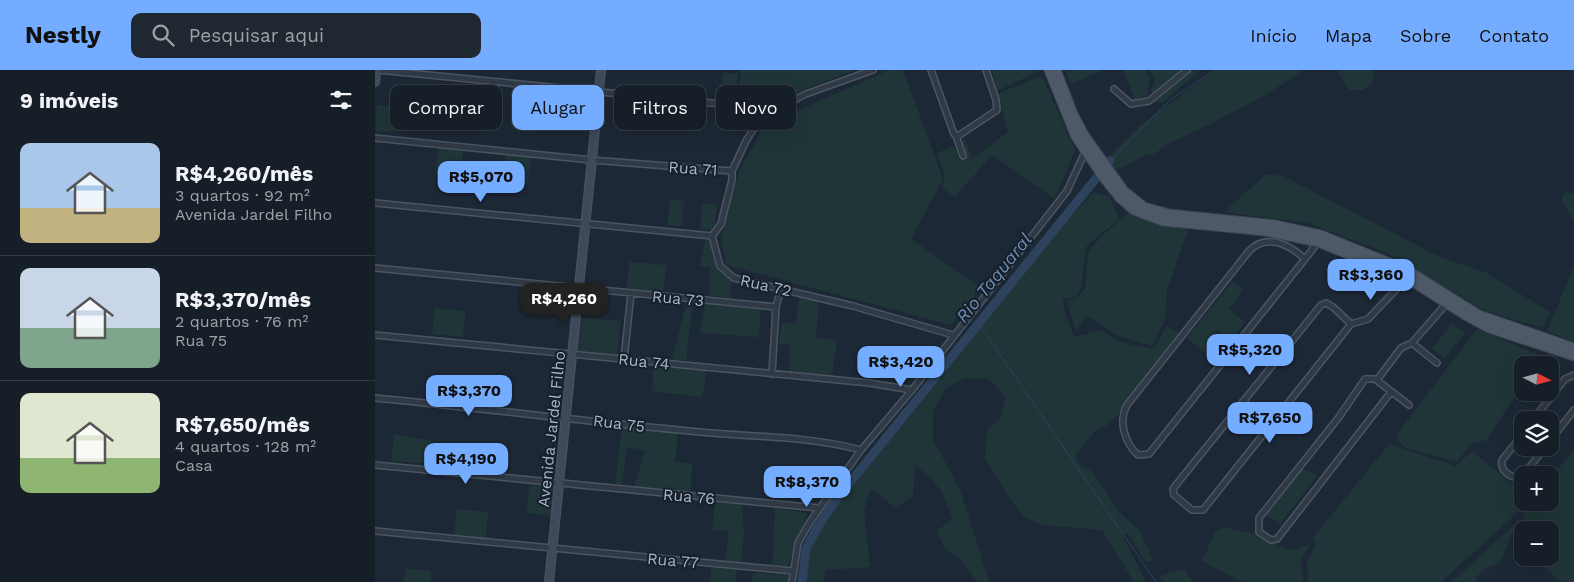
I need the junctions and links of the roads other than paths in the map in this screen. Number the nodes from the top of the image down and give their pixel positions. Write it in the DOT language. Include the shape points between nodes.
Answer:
graph roads {
  1 [pos="377,70"];
  2 [pos="601,70"];
  3 [pos="873,70"];
  4 [pos="931,70"];
  5 [pos="986,70"];
  6 [pos="1049,70"];
  7 [pos="1056,70"];
  8 [pos="1187,70"];
  9 [pos="375,82"];
  10 [pos="521,85"];
  11 [pos="599,85"];
  12 [pos="1114,89"];
  13 [pos="604,94"];
  14 [pos="796,99"];
  15 [pos="716,104"];
  16 [pos="594,130"];
  17 [pos="752,130"];
  18 [pos="957,136"];
  19 [pos="375,138"];
  20 [pos="1085,152"];
  21 [pos="963,156"];
  22 [pos="591,160"];
  23 [pos="1096,160"];
  24 [pos="732,171"];
  25 [pos="1107,175"];
  26 [pos="375,203"];
  27 [pos="584,224"];
  28 [pos="711,236"];
  29 [pos="1318,242"];
  30 [pos="1305,259"];
  31 [pos="375,268"];
  32 [pos="1407,278"];
  33 [pos="781,288"];
  34 [pos="580,289"];
  35 [pos="631,294"];
  36 [pos="1446,304"];
  37 [pos="777,306"];
  38 [pos="1351,324"];
  39 [pos="375,335"];
  40 [pos="953,335"];
  41 [pos="1411,343"];
  42 [pos="1574,348"];
  43 [pos="572,354"];
  44 [pos="1574,356"];
  45 [pos="623,359"];
  46 [pos="1437,363"];
  47 [pos="771,374"];
  48 [pos="1574,375"];
  49 [pos="1377,380"];
  50 [pos="912,390"];
  51 [pos="1391,392"];
  52 [pos="375,398"];
  53 [pos="1243,401"];
  54 [pos="1409,405"];
  55 [pos="1574,410"];
  56 [pos="1540,411"];
  57 [pos="565,416"];
  58 [pos="1271,426"];
  59 [pos="1559,429"];
  60 [pos="1514,445"];
  61 [pos="861,450"];
  62 [pos="1538,456"];
  63 [pos="375,465"];
  64 [pos="1530,466"];
  65 [pos="1514,477"];
  66 [pos="559,484"];
  67 [pos="819,508"];
  68 [pos="375,531"];
  69 [pos="553,549"];
  70 [pos="793,571"];
  71 [pos="549,582"];
  72 [pos="792,582"];
  1 -- 9 [label="main road"];
  1 -- 10 [label="street"];
  2 -- 11 [label="main road, Avenida Jardel Filho"];
  3 -- 14 [label="street, Rua 71"];
  4 -- 18 [label="street"];
  5 -- 18 [label="street" via="997,110"];
  6 -- 20 [label="main road" via="1069,124"];
  7 -- 23 [label="main road" via="1077,124"];
  8 -- 12 [label="street" via="1149,101 1131,104"];
  13 -- 15 [label="street"];
  16 -- 22 [label="main road, Avenida Jardel Filho"];
  17 -- 24 [label="street, Rua 71"];
  18 -- 21 [label="street"];
  19 -- 22 [label="street, Rua 71"];
  20 -- 23 [label="main road"];
  20 -- 40 [label="street" via="1067,191"];
  22 -- 24 [label="street, Rua 71"];
  22 -- 27 [label="main road, Avenida Jardel Filho"];
  23 -- 25 [label="main road"];
  24 -- 28 [label="street" via="721,224"];
  25 -- 29 [label="main road" via="1127,205 1153,218 1265,231"];
  25 -- 42 [label="main road" via="1149,209 1276,225 1321,235 1407,270 1479,315"];
  26 -- 27 [label="street"];
  27 -- 28 [label="street"];
  27 -- 34 [label="main road, Avenida Jardel Filho"];
  28 -- 33 [label="street, Rua 72" via="720,266 729,275"];
  29 -- 30 [label="street"];
  29 -- 32 [label="main road"];
  30 -- 30 [label="street" via="1290,248 1269,241 1255,245 1249,251 1124,410 1126,440 1139,455 1149,454"];
  31 -- 34 [label="street, Rua 73"];
  32 -- 36 [label="main road"];
  32 -- 38 [label="street" via="1368,319"];
  33 -- 37 [label="street"];
  33 -- 40 [label="street, Rua 72"];
  34 -- 35 [label="street, Rua 73"];
  34 -- 43 [label="main road, Avenida Jardel Filho"];
  35 -- 37 [label="street, Rua 73"];
  35 -- 45 [label="street"];
  36 -- 41 [label="street"];
  36 -- 44 [label="main road" via="1489,328"];
  37 -- 47 [label="street"];
  38 -- 53 [label="street" via="1333,307 1321,305"];
  38 -- 58 [label="street"];
  39 -- 43 [label="street, Rua 74"];
  40 -- 50 [label="street"];
  41 -- 46 [label="street"];
  41 -- 49 [label="street" via="1401,348"];
  43 -- 45 [label="street, Rua 74"];
  43 -- 57 [label="main road, Avenida Jardel Filho"];
  45 -- 47 [label="street, Rua 74"];
  47 -- 50 [label="street, Rua 74"];
  48 -- 56 [label="street" via="1565,379"];
  49 -- 51 [label="street"];
  49 -- 51 [label="street" via="1365,379 1259,518 1258,528 1263,535 1271,540 1277,539"];
  50 -- 61 [label="street"];
  51 -- 54 [label="street"];
  52 -- 57 [label="street, Rua 75"];
  53 -- 58 [label="street"];
  53 -- 58 [label="street" via="1173,489 1173,495 1193,510 1203,510"];
  55 -- 59 [label="street"];
  57 -- 61 [label="street, Rua 75" via="823,442"];
  57 -- 66 [label="main road, Avenida Jardel Filho"];
  60 -- 65 [label="street" via="1501,464"];
  61 -- 67 [label="street"];
  62 -- 64 [label="street"];
  63 -- 66 [label="street, Rua 76"];
  66 -- 67 [label="street, Rua 76"];
  66 -- 69 [label="main road, Avenida Jardel Filho"];
  67 -- 70 [label="street" via="798,543"];
  68 -- 69 [label="street, Rua 77"];
  69 -- 70 [label="street, Rua 77"];
  69 -- 71 [label="main road, Avenida Jardel Filho"];
  70 -- 72 [label="street"];
}
